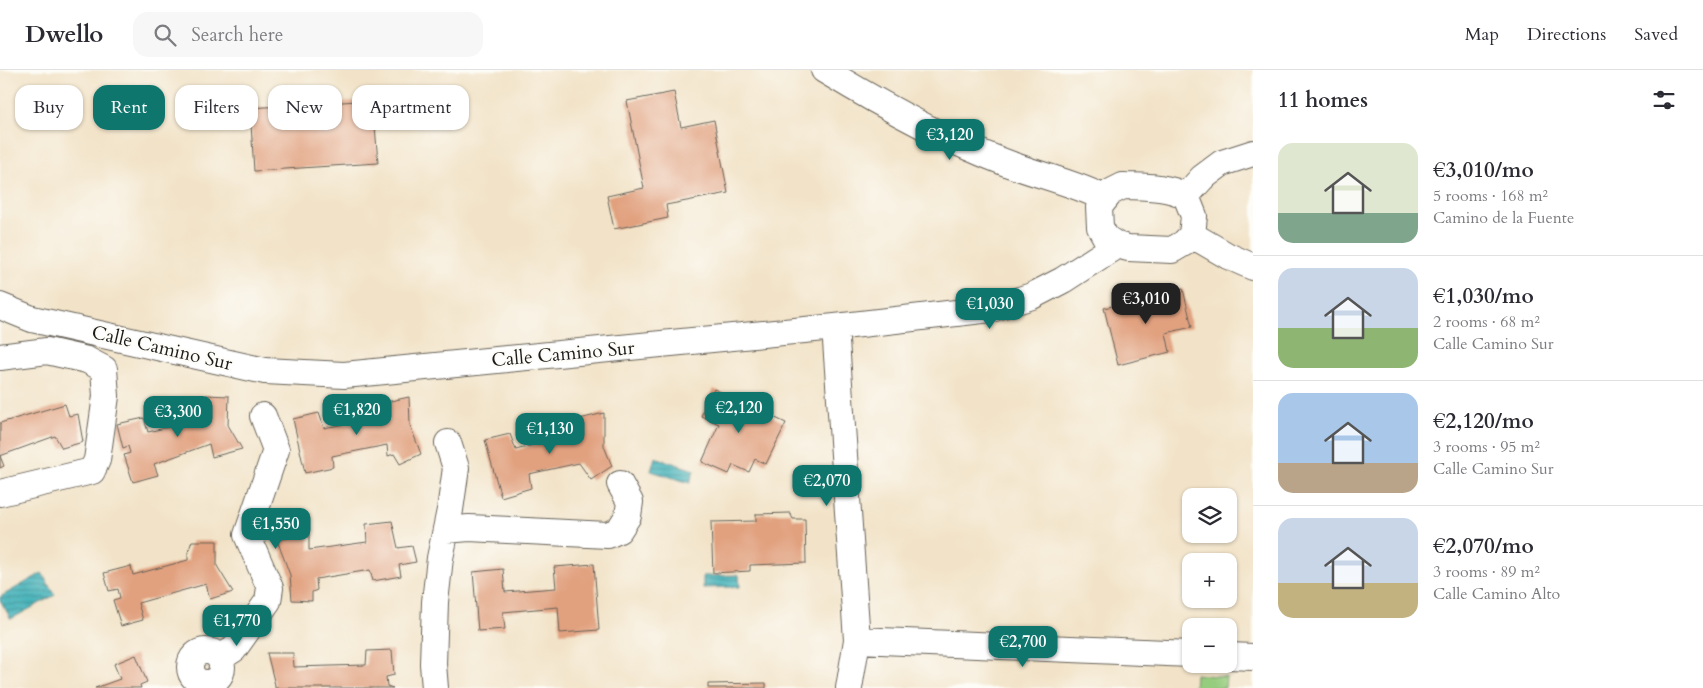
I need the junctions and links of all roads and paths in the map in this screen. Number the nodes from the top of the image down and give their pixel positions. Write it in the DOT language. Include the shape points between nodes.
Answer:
graph roads {
  1 [pos="824,70"];
  2 [pos="1253,153"];
  3 [pos="1186,196"];
  4 [pos="1104,198"];
  5 [pos="1192,234"];
  6 [pos="1117,245"];
  7 [pos="1253,267"];
  8 [pos="0,306"];
  9 [pos="835,328"];
  10 [pos="0,357"];
  11 [pos="263,416"];
  12 [pos="448,443"];
  13 [pos="620,484"];
  14 [pos="0,492"];
  15 [pos="446,530"];
  16 [pos="857,640"];
  17 [pos="1182,654"];
  18 [pos="1237,656"];
  19 [pos="1253,657"];
  20 [pos="206,686"];
  21 [pos="435,688"];
  22 [pos="850,688"];
  1 -- 4 [label="street" via="920,124 1004,162"];
  2 -- 3 [label="street" via="1222,164 1202,178"];
  3 -- 4 [label="street" via="1162,188 1123,186"];
  3 -- 5 [label="street" via="1194,216"];
  4 -- 6 [label="street" via="1098,207 1100,226 1106,238"];
  5 -- 6 [label="street" via="1172,250"];
  5 -- 7 [label="street"];
  6 -- 9 [label="street, Calle Camino Sur" via="1032,296 991,309"];
  8 -- 9 [label="street, Calle Camino Sur" via="32,319 265,371 344,375"];
  9 -- 16 [label="street"];
  10 -- 14 [label="street" via="48,351 87,360 104,369 106,396 97,460 92,470"];
  11 -- 20 [label="street" via="276,450 247,535 270,588 268,601 234,649 220,658 216,653 203,651 192,658 192,676"];
  12 -- 15 [label="street" via="456,468"];
  13 -- 15 [label="street" via="630,502 628,516 619,530 608,535 469,528"];
  15 -- 21 [label="street" via="435,602"];
  16 -- 17 [label="street"];
  16 -- 22 [label="street"];
  18 -- 19 [label="street"];
}
